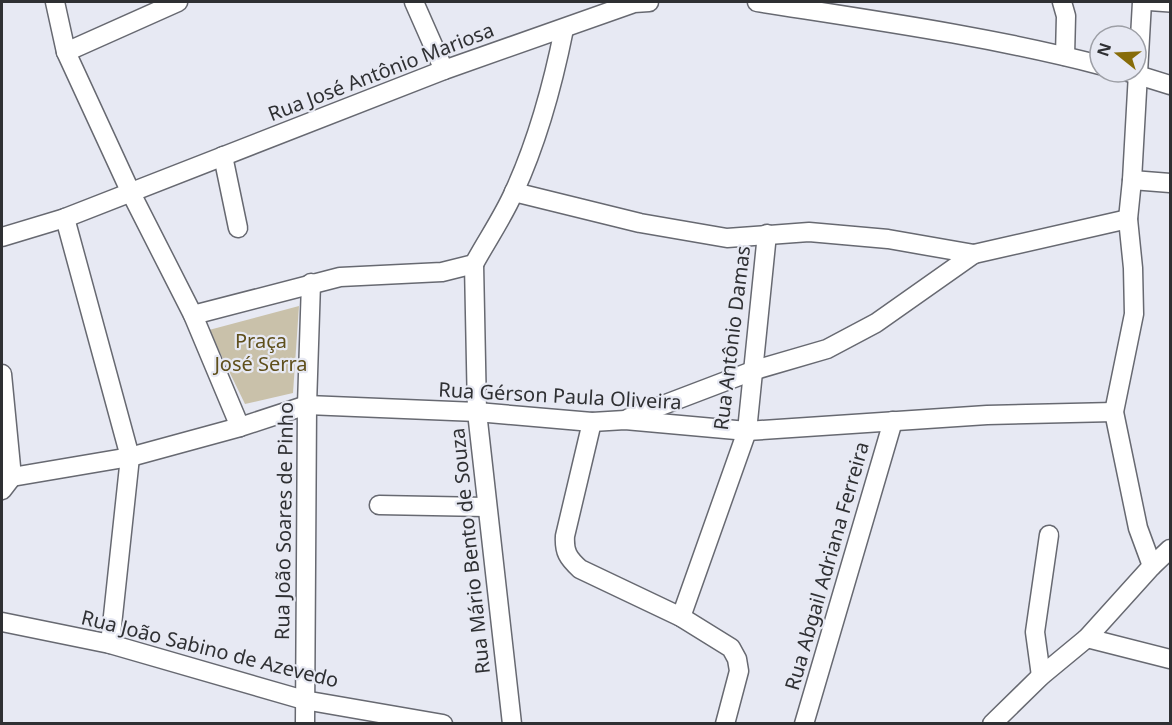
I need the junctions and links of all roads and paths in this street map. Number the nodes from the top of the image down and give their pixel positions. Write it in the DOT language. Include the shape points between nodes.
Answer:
graph roads {
  1 [pos="55,2"];
  2 [pos="178,2"];
  3 [pos="414,2"];
  4 [pos="639,2"];
  5 [pos="757,2"];
  6 [pos="1062,2"];
  7 [pos="1142,3"];
  8 [pos="1170,7"];
  9 [pos="1139,24"];
  10 [pos="564,29"];
  11 [pos="66,52"];
  12 [pos="1065,56"];
  13 [pos="1088,62"];
  14 [pos="444,70"];
  15 [pos="1148,78"];
  16 [pos="1132,84"];
  17 [pos="1170,85"];
  18 [pos="223,156"];
  19 [pos="1132,180"];
  20 [pos="1170,183"];
  21 [pos="514,192"];
  22 [pos="131,193"];
  23 [pos="65,218"];
  24 [pos="1128,219"];
  25 [pos="238,228"];
  26 [pos="767,234"];
  27 [pos="2,237"];
  28 [pos="974,254"];
  29 [pos="474,264"];
  30 [pos="311,283"];
  31 [pos="193,315"];
  32 [pos="755,369"];
  33 [pos="2,374"];
  34 [pos="307,405"];
  35 [pos="477,412"];
  36 [pos="1114,412"];
  37 [pos="625,420"];
  38 [pos="592,422"];
  39 [pos="892,422"];
  40 [pos="240,427"];
  41 [pos="747,431"];
  42 [pos="130,457"];
  43 [pos="7,484"];
  44 [pos="379,505"];
  45 [pos="486,507"];
  46 [pos="1049,535"];
  47 [pos="1170,549"];
  48 [pos="1152,566"];
  49 [pos="681,616"];
  50 [pos="2,622"];
  51 [pos="1087,638"];
  52 [pos="110,644"];
  53 [pos="1170,659"];
  54 [pos="1041,676"];
  55 [pos="304,700"];
  56 [pos="304,723"];
  57 [pos="443,723"];
  58 [pos="512,723"];
  59 [pos="724,723"];
  60 [pos="804,723"];
  61 [pos="992,723"];
  1 -- 11 [label="street"];
  2 -- 11 [label="street"];
  3 -- 14 [label="street"];
  4 -- 10 [label="street, Rua José Antônio Mariosa"];
  5 -- 12 [label="street" via="912,26"];
  6 -- 12 [label="street" via="1066,16"];
  7 -- 8 [label="lane"];
  7 -- 9 [label="street"];
  10 -- 14 [label="street, Rua José Antônio Mariosa"];
  10 -- 21 [label="street" via="543,115"];
  11 -- 22 [label="street"];
  12 -- 13 [label="street"];
  14 -- 18 [label="street, Rua José Antônio Mariosa"];
  15 -- 17 [label="street"];
  16 -- 19 [label="street"];
  18 -- 22 [label="street, Rua José Antônio Mariosa"];
  18 -- 25 [label="street"];
  19 -- 20 [label="street"];
  19 -- 24 [label="street"];
  21 -- 26 [label="street" via="640,223 727,238"];
  21 -- 29 [label="street"];
  22 -- 23 [label="street, Rua José Antônio Mariosa"];
  22 -- 31 [label="street"];
  23 -- 27 [label="street, Rua José Antônio Mariosa"];
  23 -- 42 [label="street"];
  24 -- 28 [label="street"];
  24 -- 36 [label="street" via="1134,314"];
  26 -- 28 [label="street" via="809,232 888,239"];
  26 -- 32 [label="street, Rua Antônio Damas"];
  28 -- 32 [label="street" via="876,323 837,344"];
  29 -- 30 [label="street" via="442,272 340,277"];
  29 -- 35 [label="street, Rua Mário Bento de Souza"];
  30 -- 31 [label="street"];
  30 -- 34 [label="street, Rua João Soares de Pinho"];
  31 -- 40 [label="street"];
  32 -- 37 [label="street"];
  32 -- 41 [label="street, Rua Antônio Damas"];
  33 -- 43 [label="street"];
  34 -- 35 [label="street, Rua Gérson Paula Oliveira"];
  34 -- 40 [label="street, Rua Gérson Paula Oliveira"];
  34 -- 55 [label="street, Rua João Soares de Pinho"];
  35 -- 38 [label="street, Rua Gérson Paula Oliveira"];
  35 -- 45 [label="street, Rua Mário Bento de Souza"];
  36 -- 39 [label="street, Rua Gérson Paula Oliveira"];
  36 -- 48 [label="street" via="1138,528"];
  37 -- 38 [label="street, Rua Gérson Paula Oliveira"];
  37 -- 41 [label="street, Rua Gérson Paula Oliveira"];
  38 -- 49 [label="street" via="564,551 580,569"];
  39 -- 41 [label="street, Rua Gérson Paula Oliveira"];
  39 -- 60 [label="street, Rua Abgail Adriana Ferreira"];
  40 -- 42 [label="street, Rua Gérson Paula Oliveira"];
  41 -- 49 [label="street, Rua Antônio Damas"];
  42 -- 43 [label="street, Rua Gérson Paula Oliveira"];
  42 -- 52 [label="street"];
  44 -- 45 [label="street"];
  45 -- 58 [label="street, Rua Mário Bento de Souza"];
  46 -- 54 [label="street" via="1035,632"];
  47 -- 48 [label="street"];
  48 -- 51 [label="street"];
  49 -- 59 [label="street" via="731,648 737,659 738,671"];
  50 -- 52 [label="street, Rua João Sabino de Azevedo"];
  51 -- 53 [label="street"];
  51 -- 54 [label="street"];
  52 -- 55 [label="street, Rua João Sabino de Azevedo"];
  54 -- 61 [label="street"];
  55 -- 56 [label="street, Rua João Soares de Pinho"];
  55 -- 57 [label="street, Rua João Sabino de Azevedo"];
}
